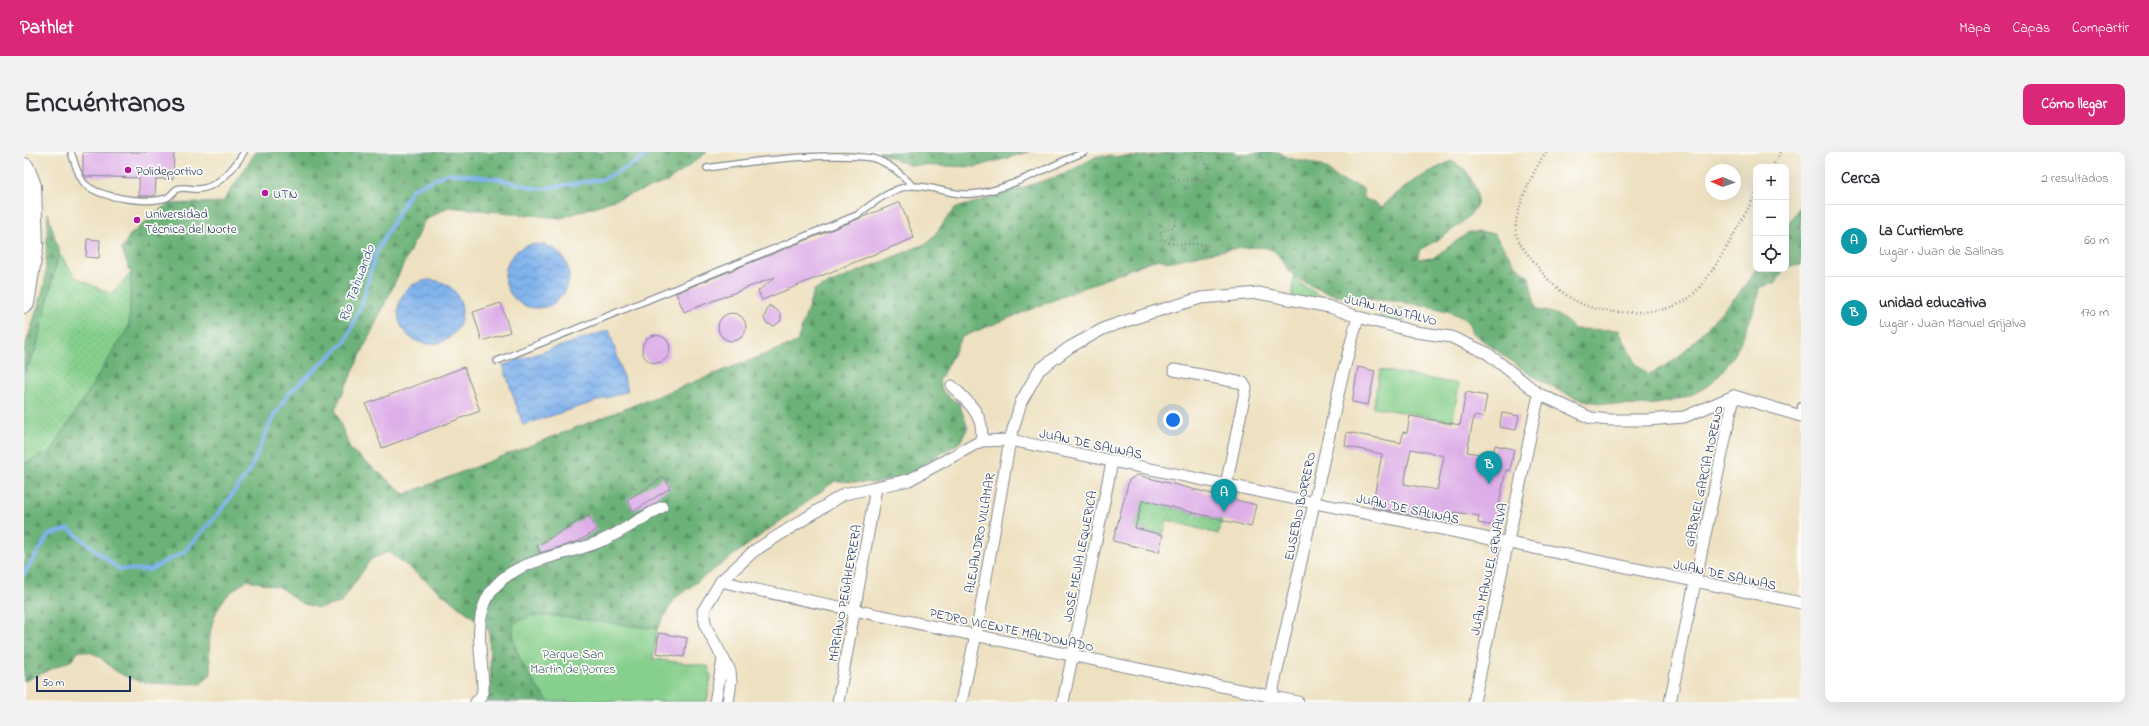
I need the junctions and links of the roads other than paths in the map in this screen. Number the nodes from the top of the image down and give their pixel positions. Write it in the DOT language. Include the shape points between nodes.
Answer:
graph roads {
  1 [pos="71,152"];
  2 [pos="244,152"];
  3 [pos="1085,152"];
  4 [pos="24,168"];
  5 [pos="707,168"];
  6 [pos="912,185"];
  7 [pos="24,302"];
  8 [pos="1358,317"];
  9 [pos="497,361"];
  10 [pos="1174,370"];
  11 [pos="952,386"];
  12 [pos="1539,394"];
  13 [pos="1734,396"];
  14 [pos="1800,413"];
  15 [pos="1010,440"];
  16 [pos="981,441"];
  17 [pos="1112,462"];
  18 [pos="1226,486"];
  19 [pos="876,488"];
  20 [pos="1314,503"];
  21 [pos="662,507"];
  22 [pos="1508,543"];
  23 [pos="721,581"];
  24 [pos="1694,581"];
  25 [pos="1801,603"];
  26 [pos="855,610"];
  27 [pos="976,635"];
  28 [pos="1073,655"];
  29 [pos="723,660"];
  30 [pos="1271,699"];
  31 [pos="476,702"];
  32 [pos="715,702"];
  33 [pos="728,702"];
  34 [pos="838,702"];
  35 [pos="961,702"];
  36 [pos="1063,702"];
  37 [pos="1298,702"];
  38 [pos="1474,702"];
  39 [pos="1670,702"];
  1 -- 2 [label="lane" via="78,174 86,184 118,199 158,200 168,198 176,189 184,187 196,190 207,188 224,178"];
  3 -- 6 [label="lane" via="1004,187 980,193 968,195"];
  4 -- 7 [label="highway" via="31,186 33,246"];
  5 -- 6 [label="lane" via="792,156 841,154 873,158 896,170"];
  6 -- 9 [label="lane" via="881,198 857,215"];
  8 -- 12 [label="street, JUAN MONTALVO" via="1416,332 1451,337 1487,353"];
  8 -- 15 [label="street, JUAN MONTALVO" via="1330,307 1258,293 1201,298 1105,328 1070,347 1039,370 1021,402"];
  8 -- 20 [label="street, EUSEBIO BORRERO"];
  10 -- 18 [label="street" via="1242,383 1246,388"];
  11 -- 16 [label="street" via="977,412 983,433"];
  12 -- 13 [label="street, JUAN MONTALVO" via="1591,418 1610,420 1684,417"];
  12 -- 22 [label="street, JUAN MANUEL GRIJALVA"];
  13 -- 14 [label="street"];
  13 -- 24 [label="street, GABRIEL GARCÍA MORENO"];
  15 -- 16 [label="street, JUAN DE SALINAS"];
  15 -- 17 [label="street, JUAN DE SALINAS"];
  15 -- 27 [label="street, ALEJANDRO VILLAMAR"];
  16 -- 19 [label="street" via="908,480"];
  17 -- 18 [label="street, JUAN DE SALINAS"];
  17 -- 28 [label="street, JOSÉ MEJIA LEQUERICA"];
  18 -- 20 [label="street, JUAN DE SALINAS"];
  19 -- 23 [label="street" via="844,494 754,550"];
  19 -- 26 [label="street, MARIANO PEÑAHERRERA"];
  20 -- 22 [label="street, JUAN DE SALINAS"];
  20 -- 30 [label="street, EUSEBIO BORRERO"];
  21 -- 31 [label="street" via="602,541 526,564 506,576 491,590 484,604 482,619 483,690 481,698"];
  22 -- 24 [label="street, JUAN DE SALINAS"];
  22 -- 38 [label="street, JUAN MANUEL GRIJALVA"];
  23 -- 26 [label="street, PEDRO VICENTE MALDONADO"];
  23 -- 29 [label="street" via="703,610 706,627"];
  24 -- 25 [label="street, JUAN DE SALINAS"];
  24 -- 39 [label="street, GABRIEL GARCÍA MORENO"];
  26 -- 27 [label="street, PEDRO VICENTE MALDONADO"];
  26 -- 34 [label="street, MARIANO PEÑAHERRERA"];
  27 -- 28 [label="street, PEDRO VICENTE MALDONADO"];
  27 -- 35 [label="street, ALEJANDRO VILLAMAR"];
  28 -- 30 [label="street, PEDRO VICENTE MALDONADO"];
  28 -- 36 [label="street, JOSÉ MEJIA LEQUERICA"];
  29 -- 32 [label="street"];
  29 -- 33 [label="street" via="730,671"];
  30 -- 37 [label="street, PEDRO VICENTE MALDONADO"];
}
